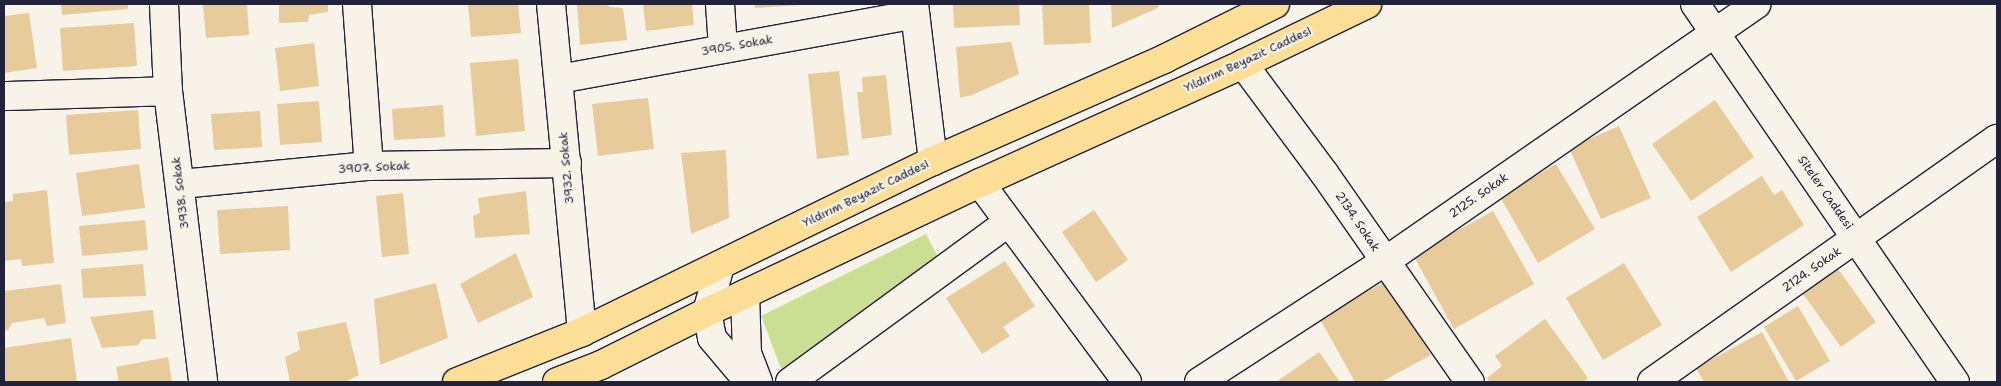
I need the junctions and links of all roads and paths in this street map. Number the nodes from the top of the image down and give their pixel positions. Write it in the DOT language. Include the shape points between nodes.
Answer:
graph roads {
  1 [pos="164,4"];
  2 [pos="357,4"];
  3 [pos="551,4"];
  4 [pos="720,4"];
  5 [pos="1275,4"];
  6 [pos="1367,4"];
  7 [pos="1695,4"];
  8 [pos="1756,4"];
  9 [pos="915,9"];
  10 [pos="1715,33"];
  11 [pos="723,48"];
  12 [pos="1243,64"];
  13 [pos="559,78"];
  14 [pos="168,91"];
  15 [pos="4,96"];
  16 [pos="1997,139"];
  17 [pos="933,161"];
  18 [pos="567,163"];
  19 [pos="369,166"];
  20 [pos="980,183"];
  21 [pos="181,184"];
  22 [pos="1007,223"];
  23 [pos="1857,238"];
  24 [pos="1384,262"];
  25 [pos="720,266"];
  26 [pos="745,294"];
  27 [pos="707,312"];
  28 [pos="582,332"];
  29 [pos="203,382"];
  30 [pos="457,382"];
  31 [pos="558,382"];
  32 [pos="749,382"];
  33 [pos="758,382"];
  34 [pos="790,382"];
  35 [pos="1127,382"];
  36 [pos="1199,382"];
  37 [pos="1470,382"];
  38 [pos="1652,382"];
  39 [pos="1955,382"];
  1 -- 14 [label="street, 3938. Sokak"];
  2 -- 19 [label="street"];
  3 -- 13 [label="street, 3932. Sokak"];
  4 -- 11 [label="street"];
  5 -- 17 [label="main road, Yıldırım Beyazıt Caddesi" via="1164,59"];
  6 -- 12 [label="main road, Yıldırım Beyazıt Caddesi"];
  7 -- 10 [label="street, Siteler Caddesi"];
  8 -- 10 [label="street, 2125. Sokak"];
  9 -- 11 [label="street, 3905. Sokak"];
  9 -- 17 [label="street"];
  10 -- 23 [label="street, Siteler Caddesi"];
  10 -- 24 [label="street, 2125. Sokak"];
  11 -- 13 [label="street, 3905. Sokak"];
  12 -- 20 [label="main road, Yıldırım Beyazıt Caddesi"];
  12 -- 24 [label="street, 2134. Sokak" via="1324,173"];
  13 -- 18 [label="street, 3932. Sokak"];
  14 -- 15 [label="street"];
  14 -- 21 [label="street, 3938. Sokak"];
  16 -- 23 [label="street, 2124. Sokak"];
  17 -- 25 [label="main road, Yıldırım Beyazıt Caddesi"];
  18 -- 19 [label="street, 3907. Sokak"];
  18 -- 28 [label="street, 3932. Sokak"];
  19 -- 21 [label="street, 3907. Sokak"];
  20 -- 22 [label="street"];
  20 -- 26 [label="main road, Yıldırım Beyazıt Caddesi"];
  21 -- 29 [label="street, 3938. Sokak"];
  22 -- 34 [label="street"];
  22 -- 35 [label="street"];
  23 -- 38 [label="street, 2124. Sokak"];
  23 -- 39 [label="street, Siteler Caddesi"];
  24 -- 36 [label="street, 2125. Sokak"];
  24 -- 37 [label="street, 2134. Sokak"];
  25 -- 27 [label="street"];
  25 -- 28 [label="main road, Yıldırım Beyazıt Caddesi"];
  26 -- 27 [label="main road, Yıldırım Beyazıt Caddesi"];
  26 -- 33 [label="street" via="747,353"];
  27 -- 31 [label="main road, Yıldırım Beyazıt Caddesi" via="601,365"];
  27 -- 32 [label="street" via="712,338"];
  28 -- 30 [label="main road, Yıldırım Beyazıt Caddesi"];
}
